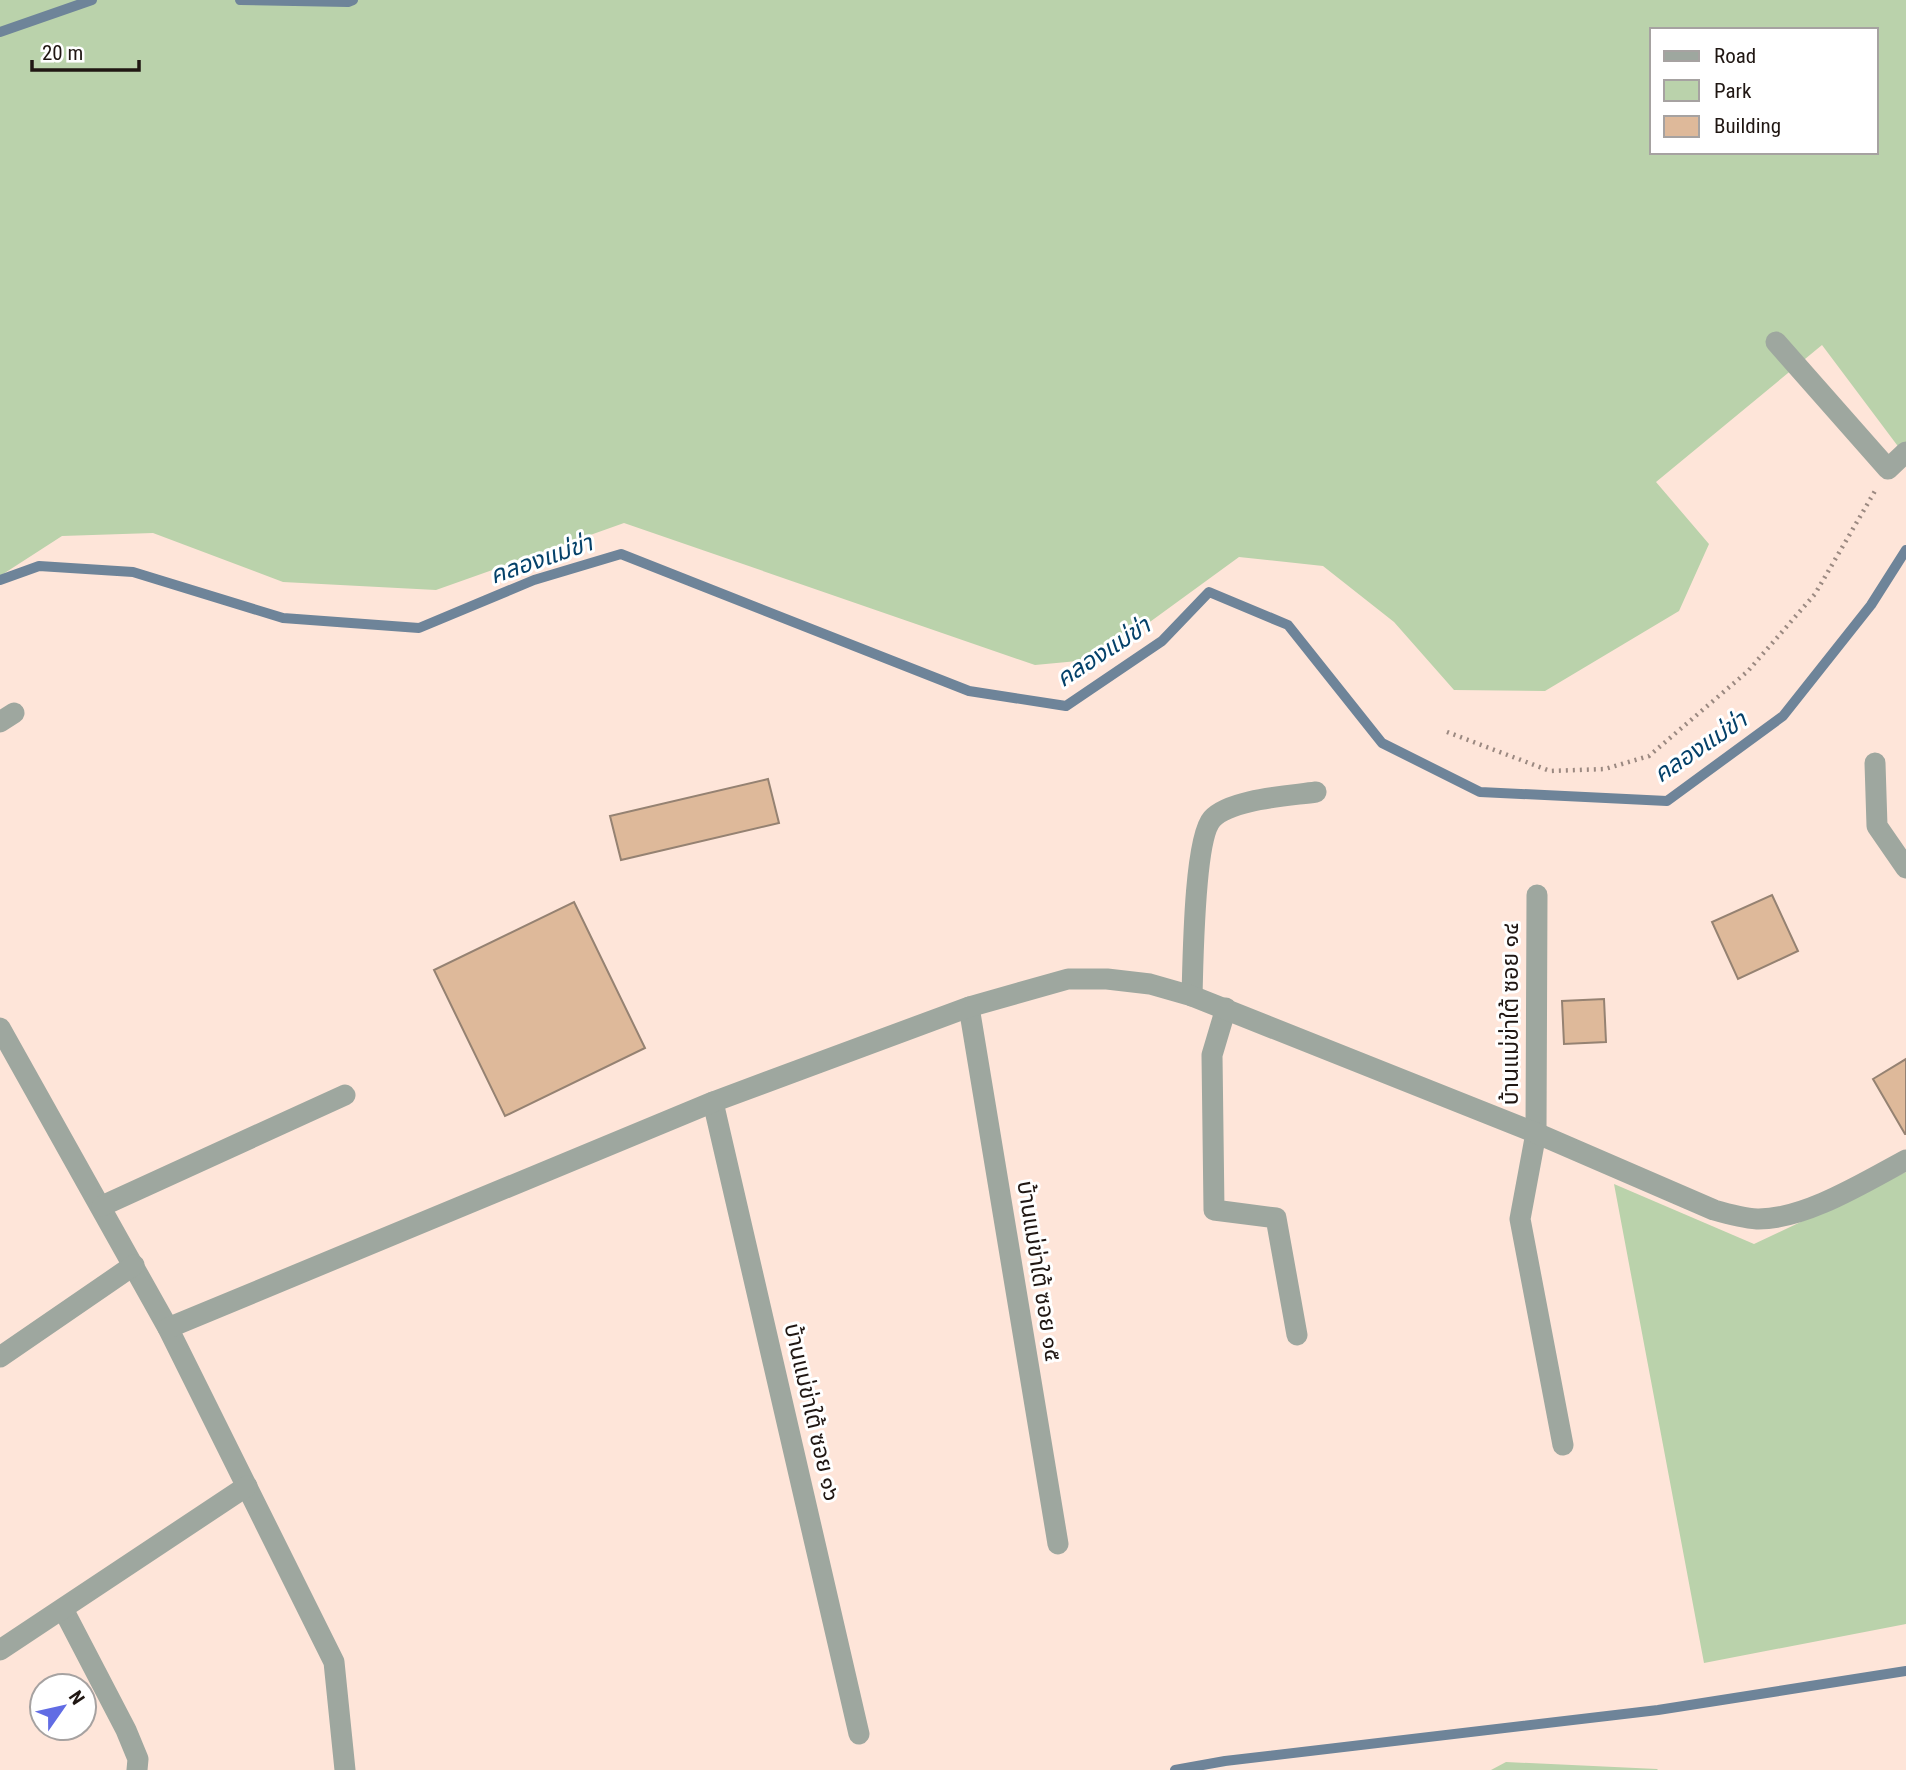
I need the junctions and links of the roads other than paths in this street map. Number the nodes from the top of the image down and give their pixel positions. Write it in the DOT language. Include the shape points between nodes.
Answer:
graph roads {
  1 [pos="1776,342"];
  2 [pos="1906,452"];
  3 [pos="1875,763"];
  4 [pos="1316,792"];
  5 [pos="1906,868"];
  6 [pos="1537,895"];
  7 [pos="1192,996"];
  8 [pos="969,1006"];
  9 [pos="1226,1008"];
  10 [pos="0,1028"];
  11 [pos="345,1095"];
  12 [pos="713,1102"];
  13 [pos="1536,1133"];
  14 [pos="1906,1160"];
  15 [pos="102,1206"];
  16 [pos="134,1265"];
  17 [pos="168,1328"];
  18 [pos="1297,1335"];
  19 [pos="0,1357"];
  20 [pos="1563,1445"];
  21 [pos="247,1486"];
  22 [pos="1058,1544"];
  23 [pos="63,1609"];
  24 [pos="0,1650"];
  25 [pos="859,1734"];
  26 [pos="137,1770"];
  27 [pos="345,1770"];
  1 -- 2 [label="street" via="1888,469"];
  3 -- 5 [label="street" via="1877,826"];
  4 -- 7 [label="street" via="1247,803 1212,820 1202,849 1197,893"];
  6 -- 13 [label="street, บ้านแม่ข่าใต้ ซอย ๑๔"];
  7 -- 8 [label="street" via="1150,984 1069,979"];
  7 -- 9 [label="street"];
  8 -- 12 [label="street"];
  8 -- 22 [label="street, บ้านแม่ข่าใต้ ซอย ๑๕"];
  9 -- 13 [label="street"];
  9 -- 18 [label="street" via="1212,1055 1214,1210 1276,1219"];
  10 -- 15 [label="street"];
  11 -- 15 [label="street"];
  12 -- 17 [label="street"];
  12 -- 25 [label="street, บ้านแม่ข่าใต้ ซอย ๑๖"];
  13 -- 14 [label="street" via="1714,1210 1758,1219 1805,1211"];
  13 -- 20 [label="street, บ้านแม่ข่าใต้ ซอย ๑๔" via="1520,1219"];
  15 -- 16 [label="street"];
  16 -- 17 [label="street"];
  16 -- 19 [label="street"];
  17 -- 21 [label="street"];
  21 -- 23 [label="street"];
  21 -- 27 [label="street" via="334,1662"];
  23 -- 24 [label="street"];
  23 -- 26 [label="street" via="126,1730 138,1759"];
}
